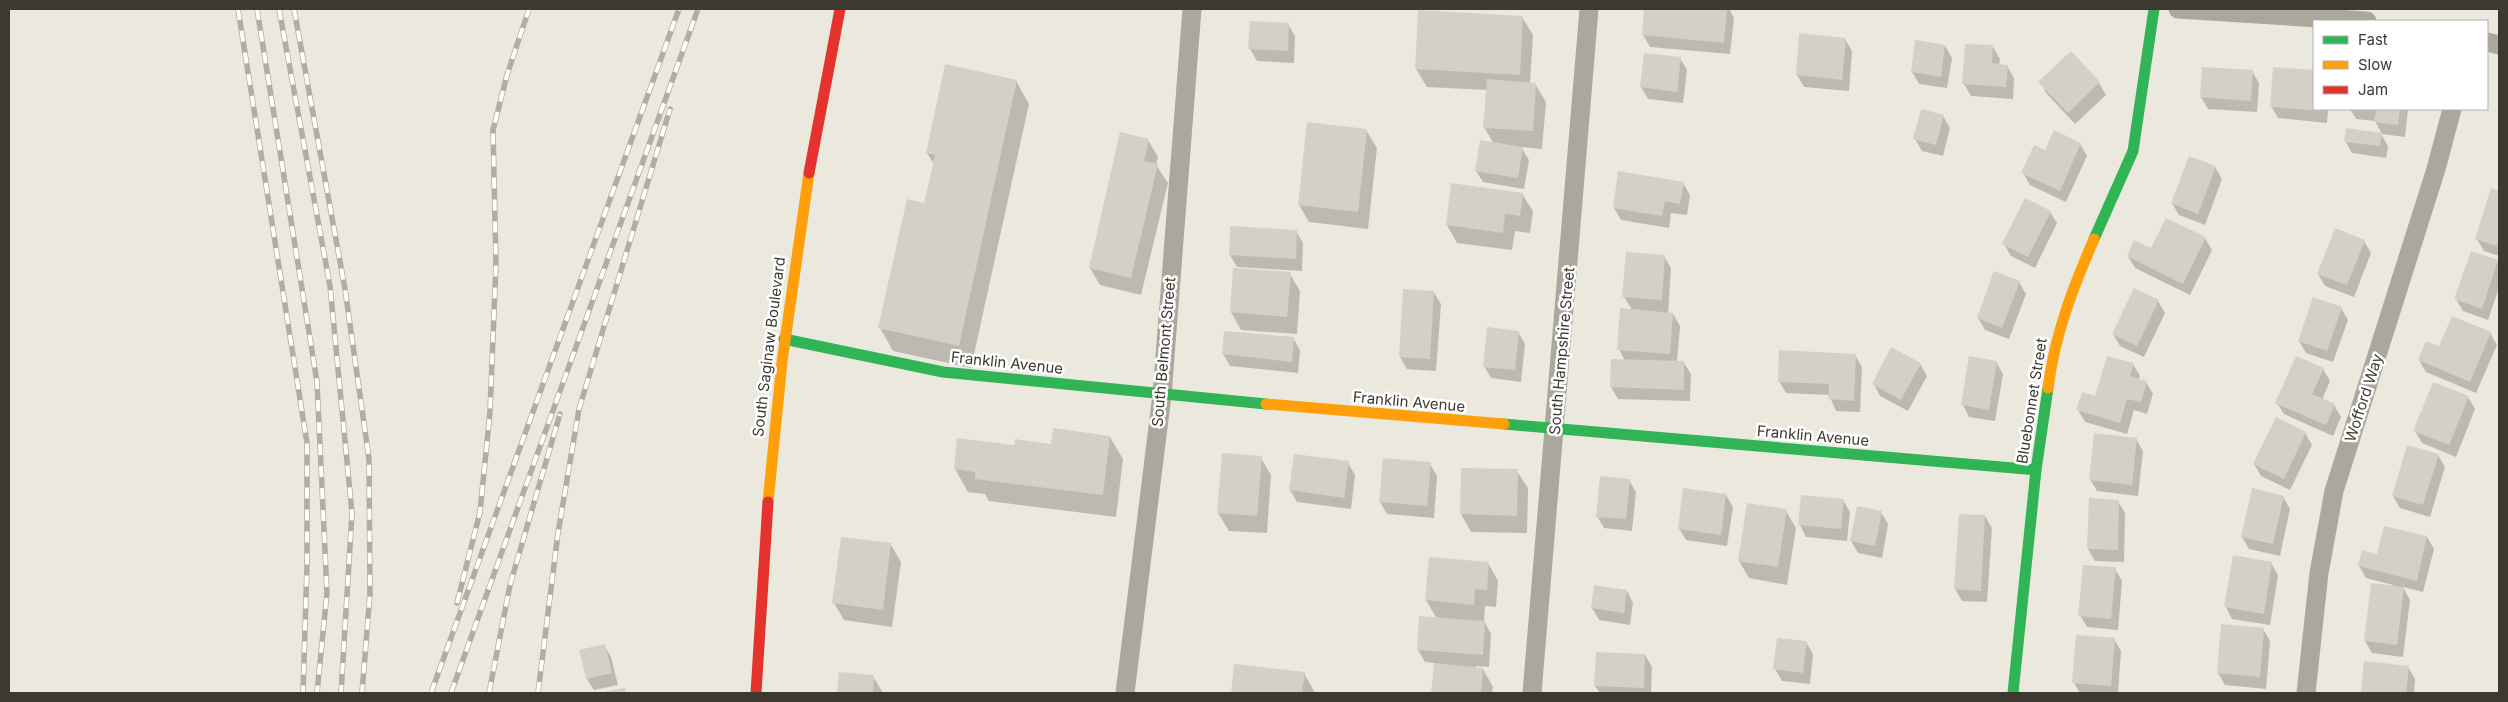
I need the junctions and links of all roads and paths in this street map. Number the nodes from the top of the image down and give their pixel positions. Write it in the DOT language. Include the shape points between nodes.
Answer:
graph roads {
  1 [pos="840,9"];
  2 [pos="1192,9"];
  3 [pos="1589,9"];
  4 [pos="2154,9"];
  5 [pos="2178,9"];
  6 [pos="2351,20"];
  7 [pos="2452,110"];
  8 [pos="784,340"];
  9 [pos="1162,395"];
  10 [pos="1556,430"];
  11 [pos="2036,470"];
  12 [pos="756,693"];
  13 [pos="1125,693"];
  14 [pos="1532,693"];
  15 [pos="2013,693"];
  16 [pos="2306,693"];
  1 -- 8 [label="street, South Saginaw Boulevard" via="804,201"];
  2 -- 9 [label="street, South Belmont Street"];
  3 -- 10 [label="street, South Hampshire Street"];
  4 -- 11 [label="street, Bluebonnet Street" via="2132,151 2070,293 2053,350"];
  5 -- 6 [label="street"];
  7 -- 16 [label="street, Wofford Way" via="2334,491 2319,573"];
  8 -- 9 [label="street, Franklin Avenue" via="943,372"];
  8 -- 12 [label="street, South Saginaw Boulevard" via="772,456"];
  9 -- 10 [label="street, Franklin Avenue"];
  9 -- 13 [label="street, South Belmont Street"];
  10 -- 11 [label="street, Franklin Avenue"];
  10 -- 14 [label="street, South Hampshire Street"];
  11 -- 15 [label="street, Bluebonnet Street"];
}
